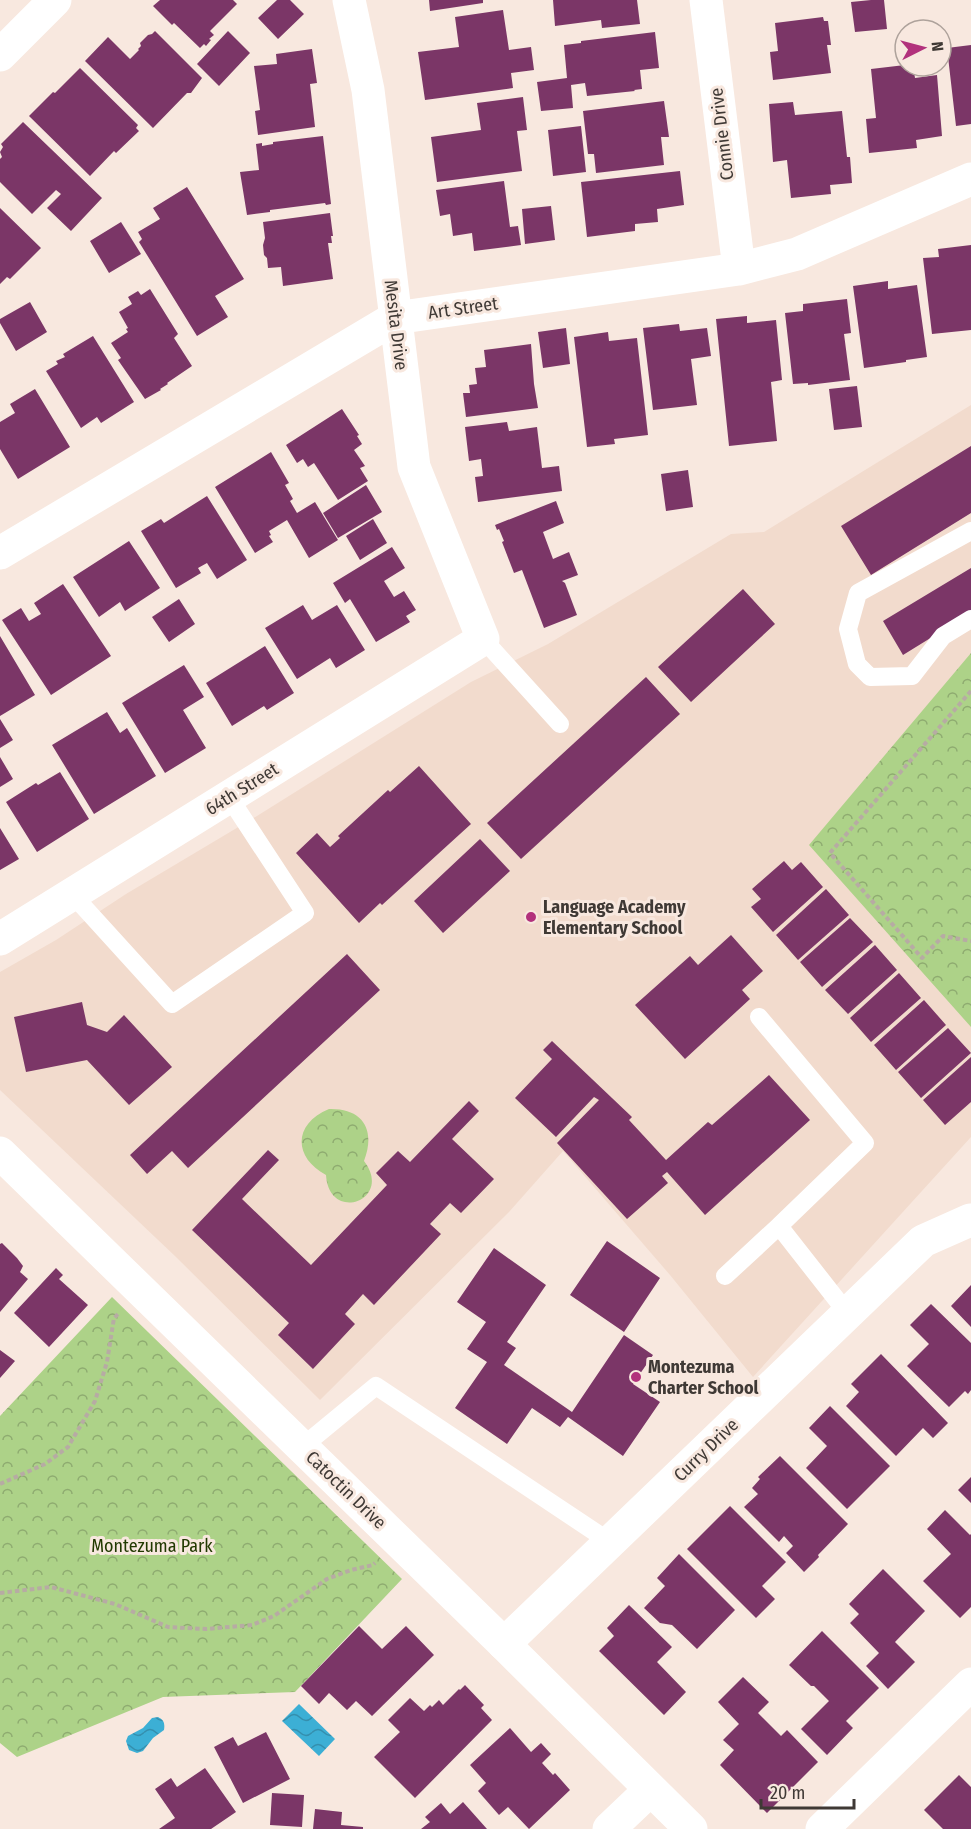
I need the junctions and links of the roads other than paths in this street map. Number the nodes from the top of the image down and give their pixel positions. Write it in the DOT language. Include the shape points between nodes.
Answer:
graph roads {
  1 [pos="55,0"];
  2 [pos="350,0"];
  3 [pos="706,0"];
  4 [pos="0,55"];
  5 [pos="971,179"];
  6 [pos="739,269"];
  7 [pos="395,318"];
  8 [pos="971,531"];
  9 [pos="0,552"];
  10 [pos="971,619"];
  11 [pos="483,639"];
  12 [pos="560,724"];
  13 [pos="229,797"];
  14 [pos="72,894"];
  15 [pos="0,939"];
  16 [pos="759,1017"];
  17 [pos="0,1152"];
  18 [pos="970,1220"];
  19 [pos="779,1226"];
  20 [pos="725,1276"];
  21 [pos="848,1314"];
  22 [pos="302,1447"];
  23 [pos="610,1542"];
  24 [pos="504,1644"];
  25 [pos="971,1684"];
  26 [pos="650,1790"];
  27 [pos="609,1829"];
  28 [pos="691,1829"];
  29 [pos="822,1829"];
  1 -- 4 [label="street"];
  2 -- 7 [label="street, Mesita Drive" via="368,90"];
  3 -- 6 [label="street, Connie Drive"];
  5 -- 6 [label="street, Art Street" via="797,254"];
  6 -- 7 [label="street, Art Street"];
  7 -- 9 [label="street, Art Street"];
  7 -- 11 [label="street, Mesita Drive" via="414,467"];
  8 -- 10 [label="lane" via="858,593 848,629 857,664 870,676 912,676 943,636"];
  11 -- 12 [label="lane"];
  11 -- 13 [label="street, 64th Street"];
  13 -- 14 [label="street, 64th Street"];
  13 -- 14 [label="lane" via="304,913 172,1004"];
  14 -- 15 [label="street, 64th Street"];
  16 -- 19 [label="lane" via="865,1143"];
  17 -- 22 [label="street, Catoctin Drive"];
  18 -- 21 [label="street, Curry Drive" via="923,1241"];
  19 -- 20 [label="lane"];
  19 -- 21 [label="lane"];
  21 -- 23 [label="street, Curry Drive"];
  22 -- 23 [label="lane" via="376,1386"];
  22 -- 24 [label="street, Catoctin Drive"];
  23 -- 24 [label="street, Curry Drive"];
  24 -- 26 [label="street, Catoctin Drive"];
  25 -- 29 [label="street"];
  26 -- 27 [label="street"];
  26 -- 28 [label="street, Catoctin Drive"];
}
